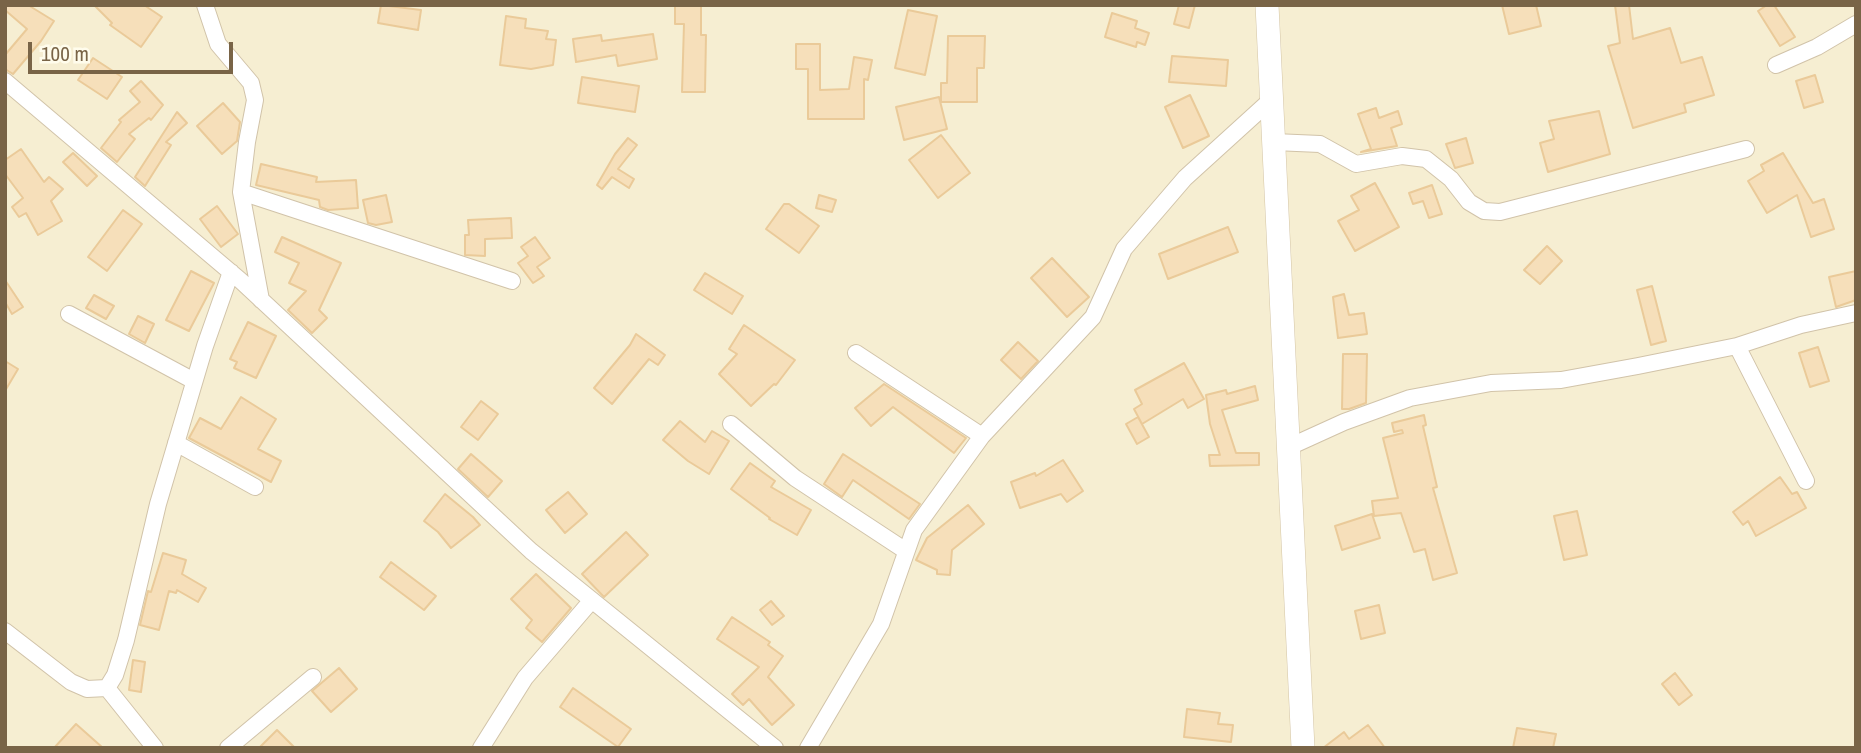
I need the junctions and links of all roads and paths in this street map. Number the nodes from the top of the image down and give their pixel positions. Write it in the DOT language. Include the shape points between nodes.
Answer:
graph roads {
  1 [pos="205,5"];
  2 [pos="1267,5"];
  3 [pos="1856,24"];
  4 [pos="1776,65"];
  5 [pos="5,81"];
  6 [pos="1272,99"];
  7 [pos="1274,142"];
  8 [pos="1746,149"];
  9 [pos="241,192"];
  10 [pos="231,272"];
  11 [pos="512,281"];
  12 [pos="261,300"];
  13 [pos="1856,313"];
  14 [pos="69,314"];
  15 [pos="1737,346"];
  16 [pos="856,353"];
  17 [pos="194,381"];
  18 [pos="731,424"];
  19 [pos="982,436"];
  20 [pos="176,443"];
  21 [pos="1289,447"];
  22 [pos="1806,481"];
  23 [pos="255,487"];
  24 [pos="906,551"];
  25 [pos="592,600"];
  26 [pos="5,631"];
  27 [pos="313,677"];
  28 [pos="107,688"];
  29 [pos="155,748"];
  30 [pos="228,748"];
  31 [pos="481,748"];
  32 [pos="775,748"];
  33 [pos="807,748"];
  34 [pos="1303,748"];
  1 -- 9 [label="street" via="218,44 251,83 256,100"];
  2 -- 6 [label="main road"];
  3 -- 4 [label="street"];
  5 -- 10 [label="street"];
  6 -- 7 [label="main road"];
  6 -- 19 [label="street" via="1185,178 1124,249 1093,317"];
  7 -- 8 [label="street" via="1320,144 1356,164 1402,156 1426,159 1451,179 1469,202 1484,211 1500,212"];
  7 -- 21 [label="main road"];
  9 -- 11 [label="street"];
  9 -- 12 [label="street"];
  10 -- 12 [label="street"];
  10 -- 17 [label="street"];
  12 -- 25 [label="street" via="531,551"];
  13 -- 15 [label="street"];
  14 -- 17 [label="street"];
  15 -- 21 [label="street" via="1561,380 1491,383 1410,398"];
  15 -- 22 [label="street"];
  16 -- 19 [label="street"];
  17 -- 20 [label="street"];
  18 -- 24 [label="street" via="795,478"];
  19 -- 24 [label="street" via="914,530"];
  20 -- 23 [label="street"];
  20 -- 28 [label="street" via="126,640"];
  21 -- 34 [label="main road"];
  24 -- 33 [label="street" via="881,624"];
  25 -- 31 [label="street" via="525,678"];
  25 -- 32 [label="street"];
  26 -- 28 [label="street" via="71,682 87,689"];
  27 -- 30 [label="street"];
  28 -- 29 [label="street"];
}
